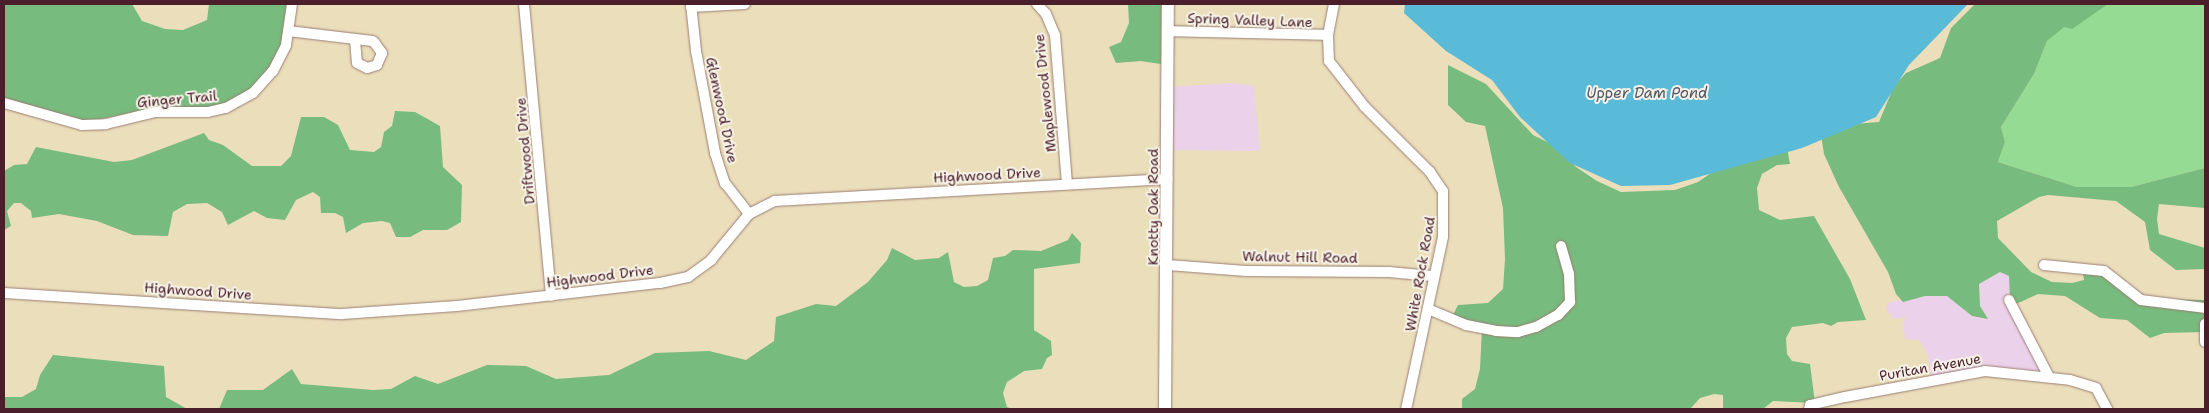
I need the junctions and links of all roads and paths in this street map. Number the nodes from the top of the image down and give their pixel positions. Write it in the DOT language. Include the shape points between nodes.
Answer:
graph roads {
  1 [pos="292,4"];
  2 [pos="524,4"];
  3 [pos="745,4"];
  4 [pos="1037,4"];
  5 [pos="1168,4"];
  6 [pos="1334,4"];
  7 [pos="691,5"];
  8 [pos="288,31"];
  9 [pos="1168,31"];
  10 [pos="1328,35"];
  11 [pos="355,39"];
  12 [pos="4,103"];
  13 [pos="1167,179"];
  14 [pos="1067,184"];
  15 [pos="748,214"];
  16 [pos="1561,246"];
  17 [pos="1168,265"];
  18 [pos="2044,265"];
  19 [pos="1432,276"];
  20 [pos="4,293"];
  21 [pos="551,296"];
  22 [pos="2009,300"];
  23 [pos="2205,308"];
  24 [pos="1428,309"];
  25 [pos="2205,324"];
  26 [pos="2205,342"];
  27 [pos="2049,378"];
  28 [pos="1165,409"];
  29 [pos="1406,409"];
  30 [pos="1809,409"];
  31 [pos="2107,409"];
  1 -- 8 [label="street, Ginger Trail"];
  2 -- 21 [label="street, Driftwood Drive"];
  3 -- 7 [label="street"];
  4 -- 14 [label="street, Maplewood Drive" via="1046,14 1055,35"];
  5 -- 9 [label="main road, Knotty Oak Road"];
  6 -- 10 [label="street, Spring Valley Lane"];
  7 -- 15 [label="street, Glenwood Drive" via="715,153 725,183"];
  8 -- 11 [label="street"];
  8 -- 12 [label="street, Ginger Trail" via="280,59 269,76 253,93 226,108 208,112 155,112 106,124 82,125"];
  9 -- 10 [label="street, Spring Valley Lane"];
  9 -- 13 [label="main road, Knotty Oak Road"];
  10 -- 19 [label="street, White Rock Road" via="1329,61 1340,79 1430,172 1443,190 1443,237"];
  13 -- 14 [label="street, Highwood Drive"];
  13 -- 17 [label="main road, Knotty Oak Road"];
  14 -- 15 [label="street, Highwood Drive" via="790,199 761,206"];
  15 -- 21 [label="street, Highwood Drive" via="711,260 688,277"];
  16 -- 24 [label="street" via="1569,274 1570,302 1558,315 1536,327 1518,332 1496,332 1466,326"];
  17 -- 19 [label="street, Walnut Hill Road" via="1246,271 1389,272"];
  17 -- 28 [label="main road, Knotty Oak Road"];
  18 -- 23 [label="street" via="2104,271 2141,300"];
  19 -- 24 [label="street, White Rock Road"];
  20 -- 21 [label="street, Highwood Drive" via="342,314 412,311"];
  22 -- 27 [label="street"];
  24 -- 29 [label="street, White Rock Road"];
  25 -- 26 [label="street"];
  27 -- 30 [label="street, Puritan Avenue" via="1984,371 1845,397 1810,405"];
  27 -- 31 [label="street, Puritan Avenue" via="2096,388"];
}
